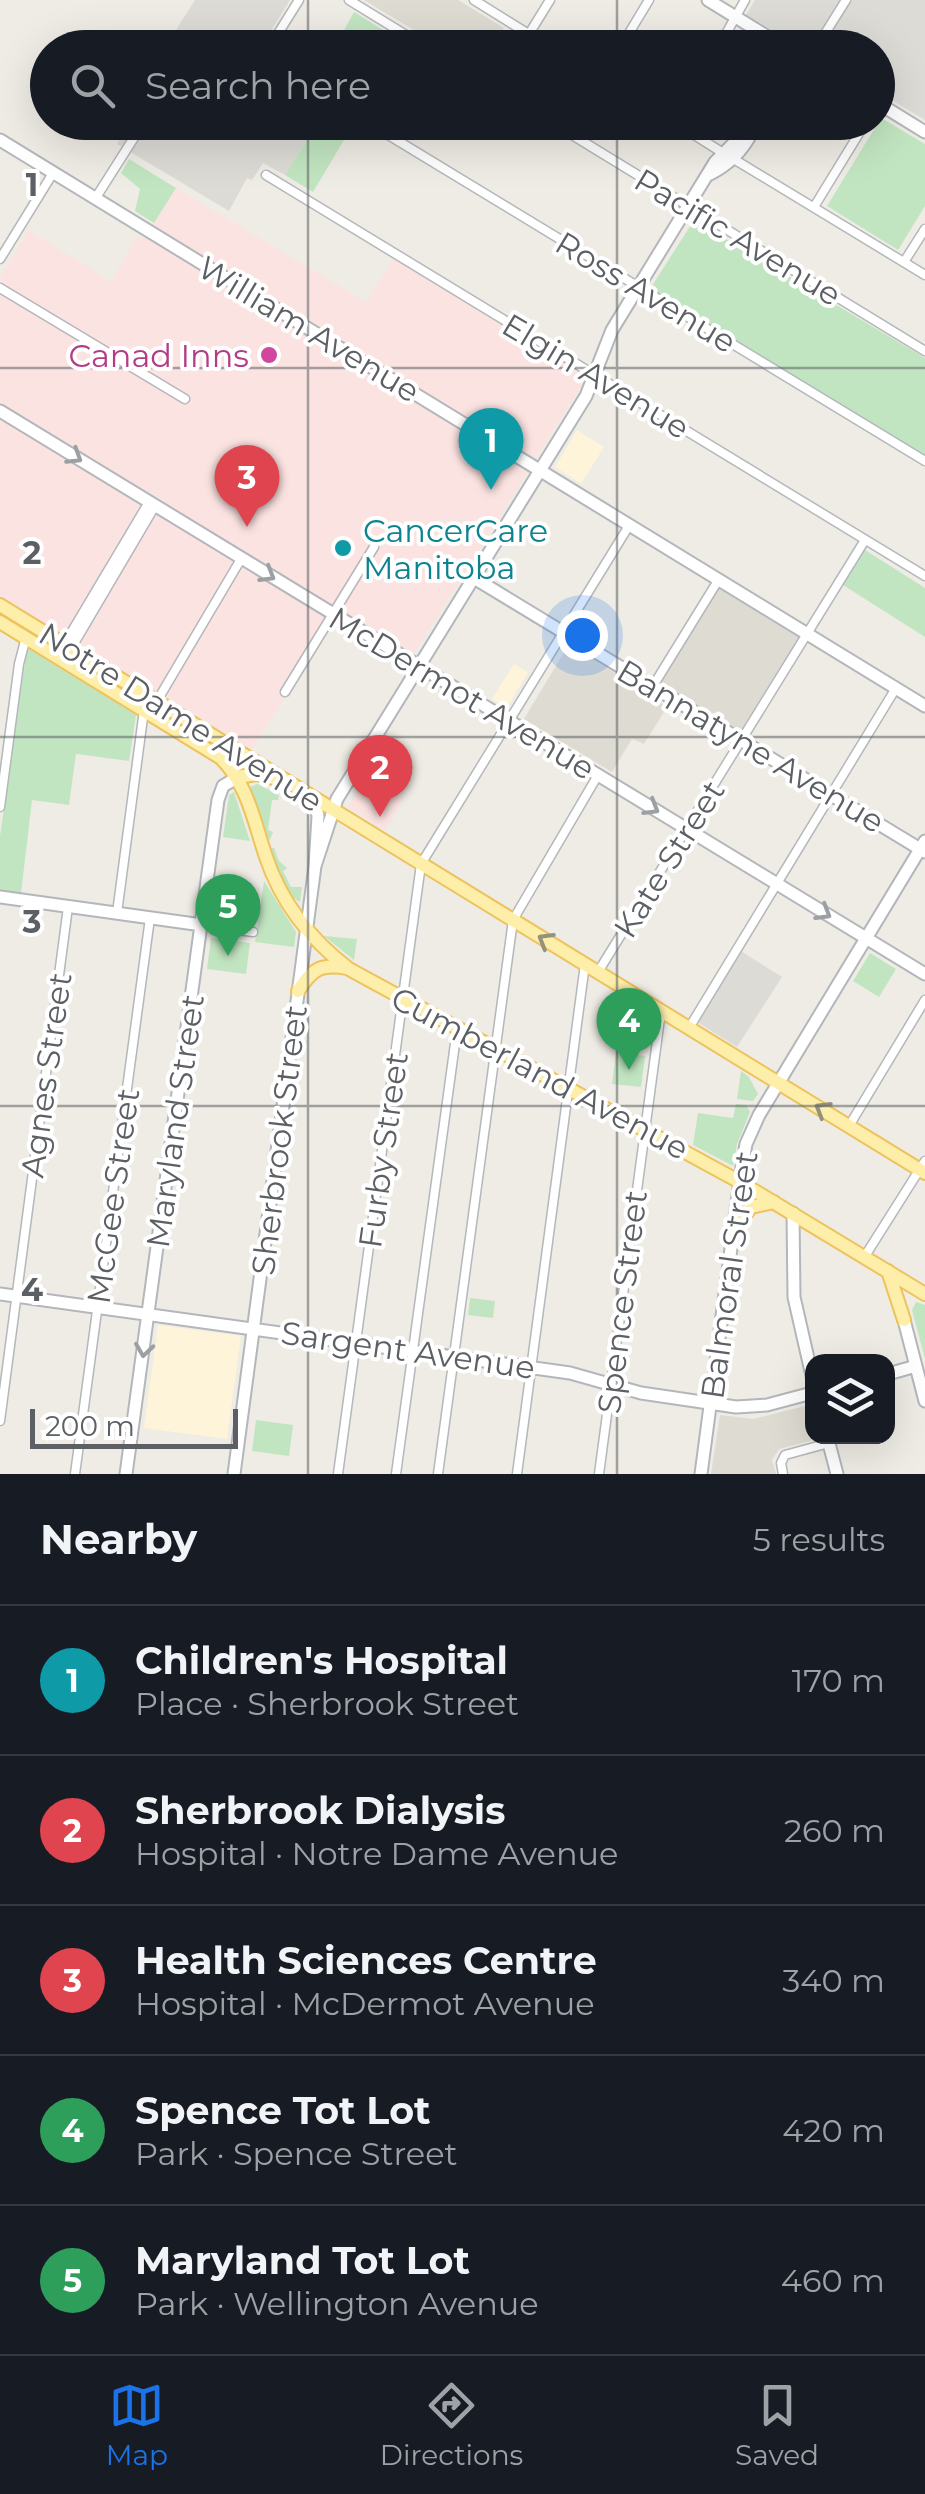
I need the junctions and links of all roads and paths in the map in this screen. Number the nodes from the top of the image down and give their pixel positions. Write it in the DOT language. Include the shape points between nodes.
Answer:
graph roads {
  1 [pos="299,0"];
  2 [pos="348,0"];
  3 [pos="474,0"];
  4 [pos="550,0"];
  5 [pos="649,0"];
  6 [pos="708,0"];
  7 [pos="745,0"];
  8 [pos="846,0"];
  9 [pos="735,16"];
  10 [pos="280,30"];
  11 [pos="397,30"];
  12 [pos="523,30"];
  13 [pos="531,30"];
  14 [pos="631,30"];
  15 [pos="728,30"];
  16 [pos="757,30"];
  17 [pos="827,30"];
  18 [pos="895,114"];
  19 [pos="925,132"];
  20 [pos="0,140"];
  21 [pos="132,140"];
  22 [pos="396,140"];
  23 [pos="579,140"];
  24 [pos="703,140"];
  25 [pos="737,140"];
  26 [pos="855,140"];
  27 [pos="728,155"];
  28 [pos="53,173"];
  29 [pos="266,175"];
  30 [pos="95,198"];
  31 [pos="814,207"];
  32 [pos="687,208"];
  33 [pos="925,229"];
  34 [pos="0,259"];
  35 [pos="904,262"];
  36 [pos="925,276"];
  37 [pos="0,288"];
  38 [pos="638,288"];
  39 [pos="925,352"];
  40 [pos="595,374"];
  41 [pos="184,400"];
  42 [pos="0,411"];
  43 [pos="925,461"];
  44 [pos="541,471"];
  45 [pos="152,504"];
  46 [pos="630,524"];
  47 [pos="865,540"];
  48 [pos="374,547"];
  49 [pos="241,559"];
  50 [pos="925,576"];
  51 [pos="474,578"];
  52 [pos="719,579"];
  53 [pos="0,605"];
  54 [pos="331,614"];
  55 [pos="0,622"];
  56 [pos="562,631"];
  57 [pos="807,634"];
  58 [pos="26,637"];
  59 [pos="64,653"];
  60 [pos="420,667"];
  61 [pos="653,686"];
  62 [pos="896,688"];
  63 [pos="285,692"];
  64 [pos="156,700"];
  65 [pos="925,706"];
  66 [pos="144,710"];
  67 [pos="509,721"];
  68 [pos="742,740"];
  69 [pos="598,776"];
  70 [pos="238,777"];
  71 [pos="284,780"];
  72 [pos="830,795"];
  73 [pos="314,799"];
  74 [pos="0,807"];
  75 [pos="332,810"];
  76 [pos="687,830"];
  77 [pos="923,848"];
  78 [pos="421,864"];
  79 [pos="315,866"];
  80 [pos="775,884"];
  81 [pos="0,898"];
  82 [pos="68,907"];
  83 [pos="116,913"];
  84 [pos="150,918"];
  85 [pos="512,920"];
  86 [pos="202,925"];
  87 [pos="307,929"];
  88 [pos="253,932"];
  89 [pos="866,938"];
  90 [pos="585,964"];
  91 [pos="349,969"];
  92 [pos="598,972"];
  93 [pos="925,974"];
  94 [pos="298,992"];
  95 [pos="402,999"];
  96 [pos="925,1000"];
  97 [pos="661,1011"];
  98 [pos="689,1028"];
  99 [pos="456,1029"];
  100 [pos="495,1050"];
  101 [pos="778,1082"];
  102 [pos="568,1090"];
  103 [pos="849,1126"];
  104 [pos="644,1130"];
  105 [pos="923,1168"];
  106 [pos="740,1182"];
  107 [pos="774,1202"];
  108 [pos="793,1212"];
  109 [pos="812,1224"];
  110 [pos="733,1230"];
  111 [pos="865,1256"];
  112 [pos="795,1262"];
  113 [pos="888,1271"];
  114 [pos="923,1293"];
  115 [pos="0,1294"];
  116 [pos="17,1297"];
  117 [pos="98,1308"];
  118 [pos="149,1314"];
  119 [pos="904,1320"];
  120 [pos="254,1329"];
  121 [pos="356,1342"];
  122 [pos="412,1350"];
  123 [pos="807,1354"];
  124 [pos="454,1356"];
  125 [pos="916,1366"];
  126 [pos="531,1367"];
  127 [pos="895,1372"];
  128 [pos="610,1385"];
  129 [pos="805,1395"];
  130 [pos="925,1401"];
  131 [pos="710,1402"];
  132 [pos="0,1422"];
  133 [pos="817,1444"];
  134 [pos="829,1444"];
  135 [pos="76,1474"];
  136 [pos="126,1474"];
  137 [pos="234,1474"];
  138 [pos="338,1474"];
  139 [pos="396,1474"];
  140 [pos="438,1474"];
  141 [pos="517,1474"];
  142 [pos="599,1474"];
  143 [pos="701,1474"];
  144 [pos="783,1474"];
  145 [pos="837,1474"];
  1 -- 10 [label="street"];
  2 -- 11 [label="street"];
  3 -- 12 [label="street"];
  4 -- 13 [label="street"];
  5 -- 14 [label="street"];
  6 -- 9 [label="main road"];
  7 -- 9 [label="street"];
  8 -- 17 [label="street"];
  9 -- 15 [label="street"];
  9 -- 16 [label="main road"];
  18 -- 19 [label="main road"];
  20 -- 28 [label="main road, William Avenue"];
  21 -- 30 [label="street"];
  22 -- 38 [label="street, Ross Avenue"];
  23 -- 32 [label="street, Pacific Avenue"];
  24 -- 27 [label="street"];
  25 -- 27 [label="main road, Sherbrook Street"];
  26 -- 31 [label="street"];
  27 -- 31 [label="street"];
  27 -- 32 [label="main road, Sherbrook Street"];
  28 -- 30 [label="main road, William Avenue"];
  28 -- 34 [label="street"];
  29 -- 40 [label="street, Elgin Avenue"];
  30 -- 44 [label="main road, William Avenue"];
  31 -- 35 [label="street"];
  32 -- 38 [label="main road, Sherbrook Street"];
  32 -- 39 [label="street, Pacific Avenue"];
  33 -- 35 [label="street"];
  35 -- 36 [label="street"];
  37 -- 41 [label="street"];
  38 -- 40 [label="main road, Sherbrook Street"];
  38 -- 43 [label="street, Ross Avenue"];
  40 -- 44 [label="main road, Sherbrook Street"];
  40 -- 47 [label="street, Elgin Avenue"];
  42 -- 45 [label="main road, McDermot Avenue, one-way"];
  44 -- 46 [label="main road, William Avenue"];
  44 -- 51 [label="main road, Sherbrook Street"];
  45 -- 49 [label="main road, McDermot Avenue"];
  45 -- 59 [label="street"];
  46 -- 52 [label="main road, William Avenue"];
  46 -- 56 [label="street, Furby Street"];
  47 -- 50 [label="street, Elgin Avenue"];
  47 -- 57 [label="street, Kate Street"];
  48 -- 54 [label="street"];
  49 -- 54 [label="main road, McDermot Avenue, one-way"];
  49 -- 64 [label="street"];
  51 -- 56 [label="main road, Bannatyne Avenue"];
  51 -- 60 [label="main road, Sherbrook Street"];
  52 -- 57 [label="main road, William Avenue"];
  52 -- 61 [label="street"];
  53 -- 59 [label="main road, Notre Dame Avenue"];
  54 -- 60 [label="main road, McDermot Avenue"];
  54 -- 63 [label="street"];
  55 -- 58 [label="main road, Notre Dame Avenue"];
  56 -- 61 [label="main road, Bannatyne Avenue"];
  56 -- 67 [label="street, Furby Street"];
  57 -- 62 [label="main road, William Avenue"];
  57 -- 68 [label="street, Kate Street"];
  58 -- 59 [label="main road, Notre Dame Avenue"];
  58 -- 74 [label="street"];
  59 -- 64 [label="main road, Notre Dame Avenue"];
  59 -- 66 [label="main road, Notre Dame Avenue"];
  60 -- 67 [label="main road, McDermot Avenue"];
  60 -- 75 [label="main road, Sherbrook Street"];
  61 -- 68 [label="main road, Bannatyne Avenue"];
  62 -- 65 [label="main road, William Avenue"];
  62 -- 72 [label="street"];
  64 -- 71 [label="main road, Notre Dame Avenue"];
  66 -- 70 [label="main road, Notre Dame Avenue" via="222,758"];
  66 -- 83 [label="street"];
  67 -- 69 [label="main road, McDermot Avenue"];
  67 -- 78 [label="street, Furby Street"];
  68 -- 72 [label="main road, Bannatyne Avenue"];
  68 -- 76 [label="street, Kate Street"];
  69 -- 76 [label="main road, McDermot Avenue, one-way"];
  69 -- 85 [label="street"];
  70 -- 71 [label="main road"];
  70 -- 86 [label="main road, Maryland Street" via="218,796"];
  70 -- 87 [label="main road, Cumberland Avenue" via="274,878"];
  71 -- 73 [label="main road, Notre Dame Avenue"];
  72 -- 77 [label="main road, Bannatyne Avenue"];
  72 -- 80 [label="street"];
  73 -- 75 [label="main road, Notre Dame Avenue"];
  73 -- 79 [label="main road, Sherbrook Street"];
  75 -- 78 [label="main road, Notre Dame Avenue"];
  75 -- 79 [label="main road, Sherbrook Street"];
  76 -- 80 [label="main road, McDermot Avenue"];
  76 -- 92 [label="street, Kate Street"];
  77 -- 89 [label="main road, Balmoral Street"];
  78 -- 85 [label="main road, Notre Dame Avenue"];
  78 -- 95 [label="street, Furby Street"];
  79 -- 87 [label="main road, Sherbrook Street"];
  80 -- 89 [label="main road, McDermot Avenue, one-way"];
  80 -- 98 [label="street"];
  81 -- 82 [label="main road"];
  82 -- 83 [label="main road"];
  82 -- 116 [label="street, Agnes Street"];
  83 -- 84 [label="main road"];
  84 -- 86 [label="main road"];
  84 -- 117 [label="street, McGee Street"];
  90 -- 85 [label="main road, Notre Dame Avenue, one-way"];
  85 -- 100 [label="street"];
  86 -- 88 [label="street"];
  86 -- 118 [label="main road, Maryland Street"];
  87 -- 91 [label="main road, Cumberland Avenue"];
  87 -- 94 [label="main road, Sherbrook Street"];
  89 -- 93 [label="main road, McDermot Avenue"];
  89 -- 101 [label="main road, Balmoral Street"];
  90 -- 92 [label="main road, Notre Dame Avenue"];
  90 -- 102 [label="street"];
  91 -- 94 [label="main road" via="320,966"];
  91 -- 95 [label="main road, Cumberland Avenue"];
  92 -- 97 [label="main road, Notre Dame Avenue"];
  94 -- 120 [label="main road, Sherbrook Street"];
  95 -- 99 [label="main road, Cumberland Avenue"];
  95 -- 121 [label="street, Furby Street"];
  96 -- 103 [label="street"];
  97 -- 98 [label="main road, Notre Dame Avenue"];
  97 -- 104 [label="street, Spence Street"];
  98 -- 101 [label="main road, Notre Dame Avenue"];
  99 -- 100 [label="main road, Cumberland Avenue"];
  99 -- 122 [label="street"];
  100 -- 102 [label="main road, Cumberland Avenue"];
  100 -- 124 [label="street"];
  103 -- 101 [label="main road, Notre Dame Avenue, one-way"];
  101 -- 106 [label="main road, Balmoral Street" via="751,1130"];
  102 -- 104 [label="main road, Cumberland Avenue"];
  102 -- 126 [label="street"];
  103 -- 105 [label="main road, Notre Dame Avenue"];
  104 -- 106 [label="main road, Cumberland Avenue"];
  104 -- 128 [label="street, Spence Street"];
  105 -- 111 [label="street"];
  106 -- 107 [label="main road, Cumberland Avenue"];
  106 -- 110 [label="main road, Balmoral Street"];
  107 -- 108 [label="main road, Cumberland Avenue"];
  107 -- 110 [label="main road" via="751,1207"];
  108 -- 109 [label="main road, Cumberland Avenue"];
  108 -- 112 [label="main road"];
  109 -- 111 [label="main road, Cumberland Avenue"];
  109 -- 112 [label="main road" via="802,1232"];
  110 -- 131 [label="main road, Balmoral Street"];
  111 -- 113 [label="main road, Cumberland Avenue"];
  112 -- 123 [label="main road" via="794,1298"];
  113 -- 114 [label="main road, Cumberland Avenue"];
  113 -- 119 [label="main road"];
  114 -- 119 [label="main road" via="908,1302"];
  115 -- 116 [label="main road, Sargent Avenue"];
  116 -- 117 [label="main road, Sargent Avenue"];
  116 -- 132 [label="street, Agnes Street"];
  117 -- 118 [label="main road, Sargent Avenue"];
  117 -- 135 [label="street, McGee Street"];
  118 -- 120 [label="main road, Sargent Avenue"];
  118 -- 136 [label="main road, Maryland Street, one-way"];
  119 -- 125 [label="main road"];
  120 -- 121 [label="main road, Sargent Avenue"];
  120 -- 137 [label="main road, Sherbrook Street"];
  121 -- 122 [label="main road, Sargent Avenue"];
  121 -- 138 [label="street, Furby Street"];
  122 -- 124 [label="main road, Sargent Avenue"];
  122 -- 139 [label="street"];
  124 -- 126 [label="main road, Sargent Avenue"];
  124 -- 140 [label="street"];
  125 -- 127 [label="main road"];
  125 -- 130 [label="main road"];
  126 -- 128 [label="main road, Sargent Avenue"];
  126 -- 141 [label="street"];
  128 -- 131 [label="main road, Sargent Avenue"];
  128 -- 142 [label="street, Spence Street"];
  129 -- 131 [label="main road, Sargent Avenue" via="750,1407"];
  131 -- 143 [label="main road, Balmoral Street"];
  133 -- 144 [label="street" via="785,1455"];
  134 -- 145 [label="main road"];
}
